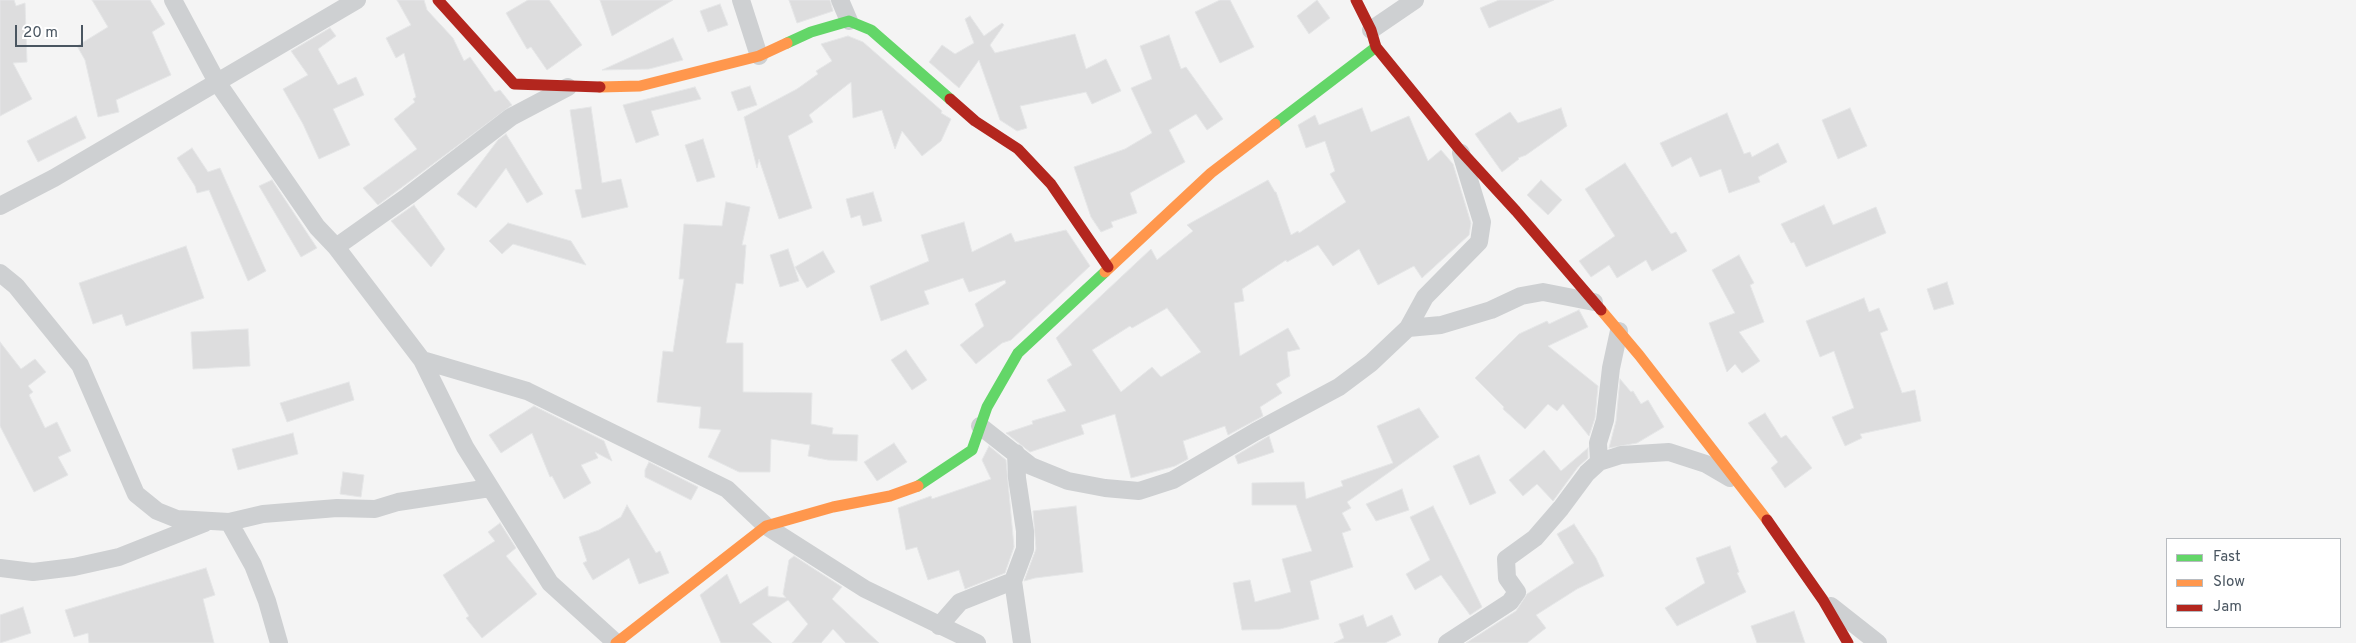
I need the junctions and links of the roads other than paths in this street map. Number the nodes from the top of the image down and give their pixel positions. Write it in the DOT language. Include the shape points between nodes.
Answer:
graph roads {
  1 [pos="173,0"];
  2 [pos="357,0"];
  3 [pos="438,0"];
  4 [pos="741,0"];
  5 [pos="840,0"];
  6 [pos="1356,0"];
  7 [pos="1415,0"];
  8 [pos="849,21"];
  9 [pos="1374,39"];
  10 [pos="759,56"];
  11 [pos="217,82"];
  12 [pos="569,87"];
  13 [pos="1460,150"];
  14 [pos="0,206"];
  15 [pos="336,247"];
  16 [pos="1108,267"];
  17 [pos="0,273"];
  18 [pos="1594,302"];
  19 [pos="1408,328"];
  20 [pos="1618,331"];
  21 [pos="422,360"];
  22 [pos="980,426"];
  23 [pos="1016,454"];
  24 [pos="1599,462"];
  25 [pos="1739,483"];
  26 [pos="490,488"];
  27 [pos="210,521"];
  28 [pos="228,522"];
  29 [pos="766,526"];
  30 [pos="0,568"];
  31 [pos="1013,580"];
  32 [pos="1823,600"];
  33 [pos="939,626"];
  34 [pos="616,642"];
  35 [pos="280,643"];
  36 [pos="977,643"];
  37 [pos="1022,643"];
  38 [pos="1447,643"];
  39 [pos="1848,643"];
  40 [pos="1878,643"];
  1 -- 11 [label="street"];
  2 -- 11 [label="street"];
  3 -- 12 [label="street" via="514,84"];
  4 -- 10 [label="street"];
  5 -- 8 [label="street"];
  6 -- 9 [label="street"];
  7 -- 9 [label="street"];
  8 -- 10 [label="street" via="811,32"];
  8 -- 16 [label="street" via="871,30 975,121 1018,149 1051,184"];
  9 -- 13 [label="street"];
  9 -- 16 [label="street" via="1211,174"];
  10 -- 12 [label="street" via="640,86"];
  11 -- 14 [label="street"];
  11 -- 15 [label="street" via="317,227"];
  12 -- 15 [label="street" via="511,117"];
  13 -- 18 [label="street"];
  13 -- 19 [label="street" via="1482,222 1479,242 1425,297"];
  15 -- 21 [label="street"];
  16 -- 22 [label="street" via="1018,353"];
  17 -- 27 [label="street" via="16,286 80,365 136,494 157,511 177,519"];
  18 -- 19 [label="street" via="1543,292 1521,296 1491,310 1440,325"];
  18 -- 20 [label="street"];
  19 -- 23 [label="street" via="1371,363 1339,387 1173,480 1156,486 1139,491 1068,481 1031,466"];
  20 -- 24 [label="street" via="1607,410 1598,443"];
  20 -- 25 [label="street"];
  21 -- 26 [label="street" via="465,448"];
  21 -- 29 [label="street" via="526,391 727,490"];
  22 -- 23 [label="street"];
  22 -- 29 [label="street" via="972,450 919,486"];
  23 -- 31 [label="street" via="1025,549"];
  24 -- 25 [label="street" via="1621,455 1669,452 1706,464"];
  24 -- 38 [label="street" via="1587,472 1535,538 1506,559 1507,578 1517,592 1510,602"];
  25 -- 32 [label="street"];
  26 -- 28 [label="street" via="375,508 263,514"];
  26 -- 34 [label="street" via="550,583"];
  27 -- 28 [label="street"];
  27 -- 30 [label="street" via="119,557 33,572"];
  28 -- 35 [label="street" via="253,564"];
  29 -- 33 [label="street" via="865,589"];
  29 -- 34 [label="street"];
  31 -- 33 [label="street" via="960,602"];
  31 -- 37 [label="street"];
  32 -- 39 [label="street"];
  32 -- 40 [label="street"];
  33 -- 36 [label="street"];
}
